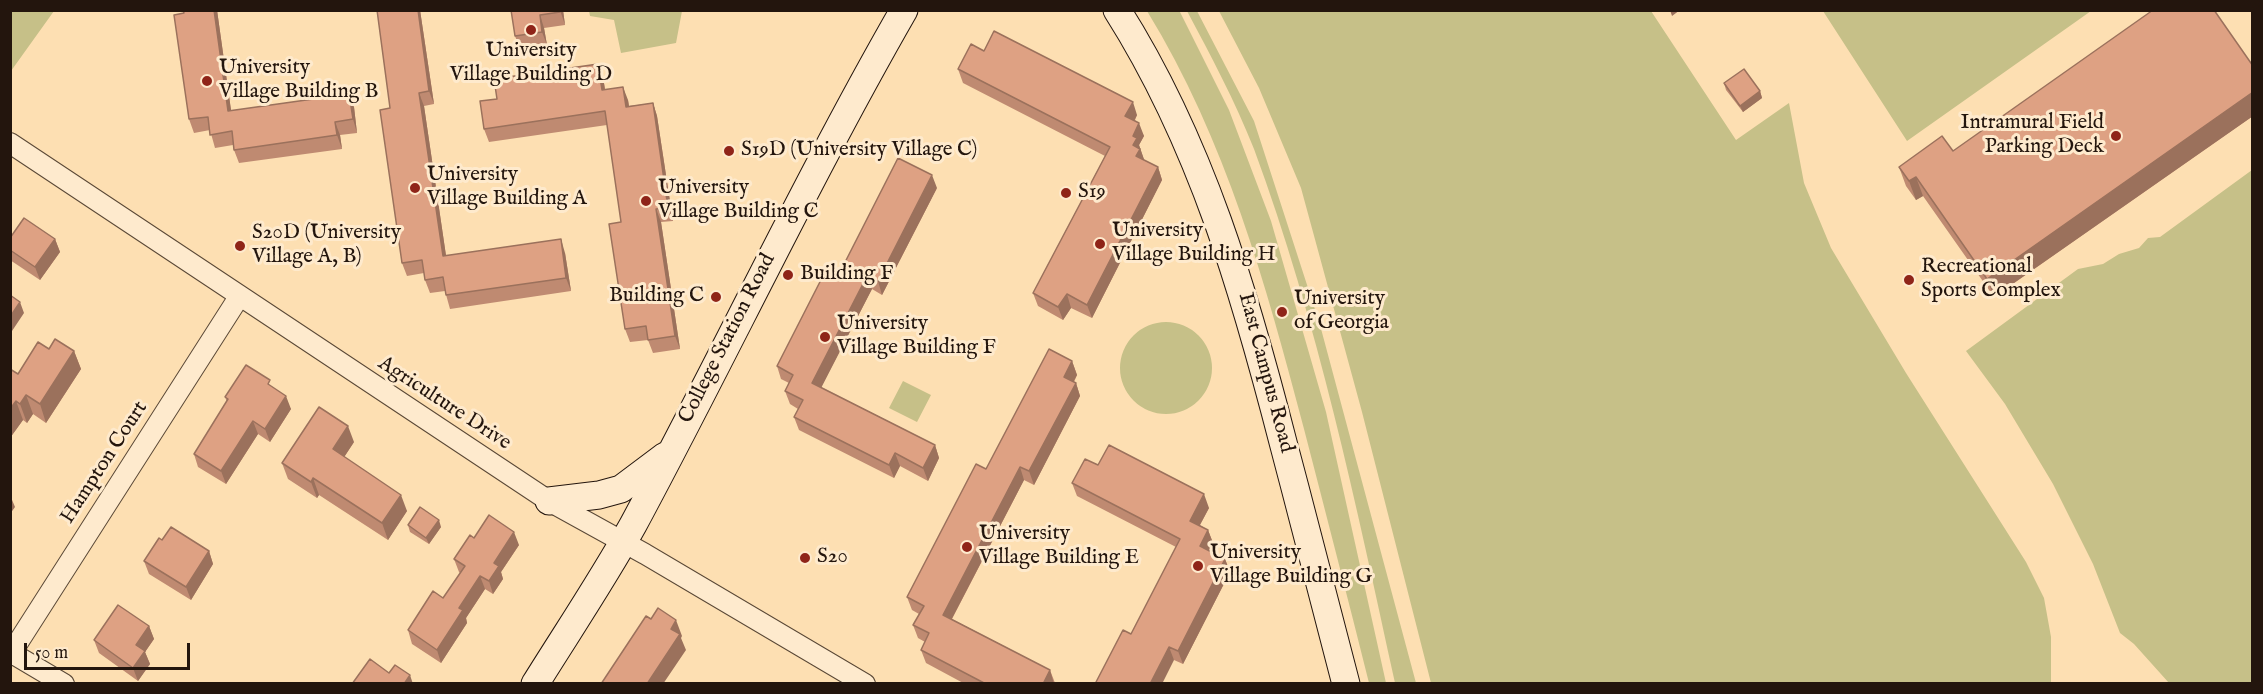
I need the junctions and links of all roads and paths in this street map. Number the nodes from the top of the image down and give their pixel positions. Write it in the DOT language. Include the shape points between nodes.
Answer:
graph roads {
  1 [pos="904,10"];
  2 [pos="1117,10"];
  3 [pos="10,143"];
  4 [pos="239,297"];
  5 [pos="671,452"];
  6 [pos="549,501"];
  7 [pos="623,542"];
  8 [pos="11,653"];
  9 [pos="64,684"];
  10 [pos="535,684"];
  11 [pos="865,684"];
  12 [pos="1346,684"];
  1 -- 5 [label="street, College Station Road" via="855,96"];
  2 -- 12 [label="street, East Campus Road" via="1175,114 1231,252"];
  3 -- 4 [label="street, Agriculture Drive"];
  4 -- 6 [label="street, Agriculture Drive"];
  4 -- 8 [label="street, Hampton Court"];
  5 -- 6 [label="street" via="621,489"];
  5 -- 7 [label="street, College Station Road"];
  6 -- 7 [label="street, Agriculture Drive"];
  7 -- 10 [label="street, College Station Road"];
  7 -- 11 [label="street, Agriculture Drive"];
  8 -- 9 [label="street"];
}
